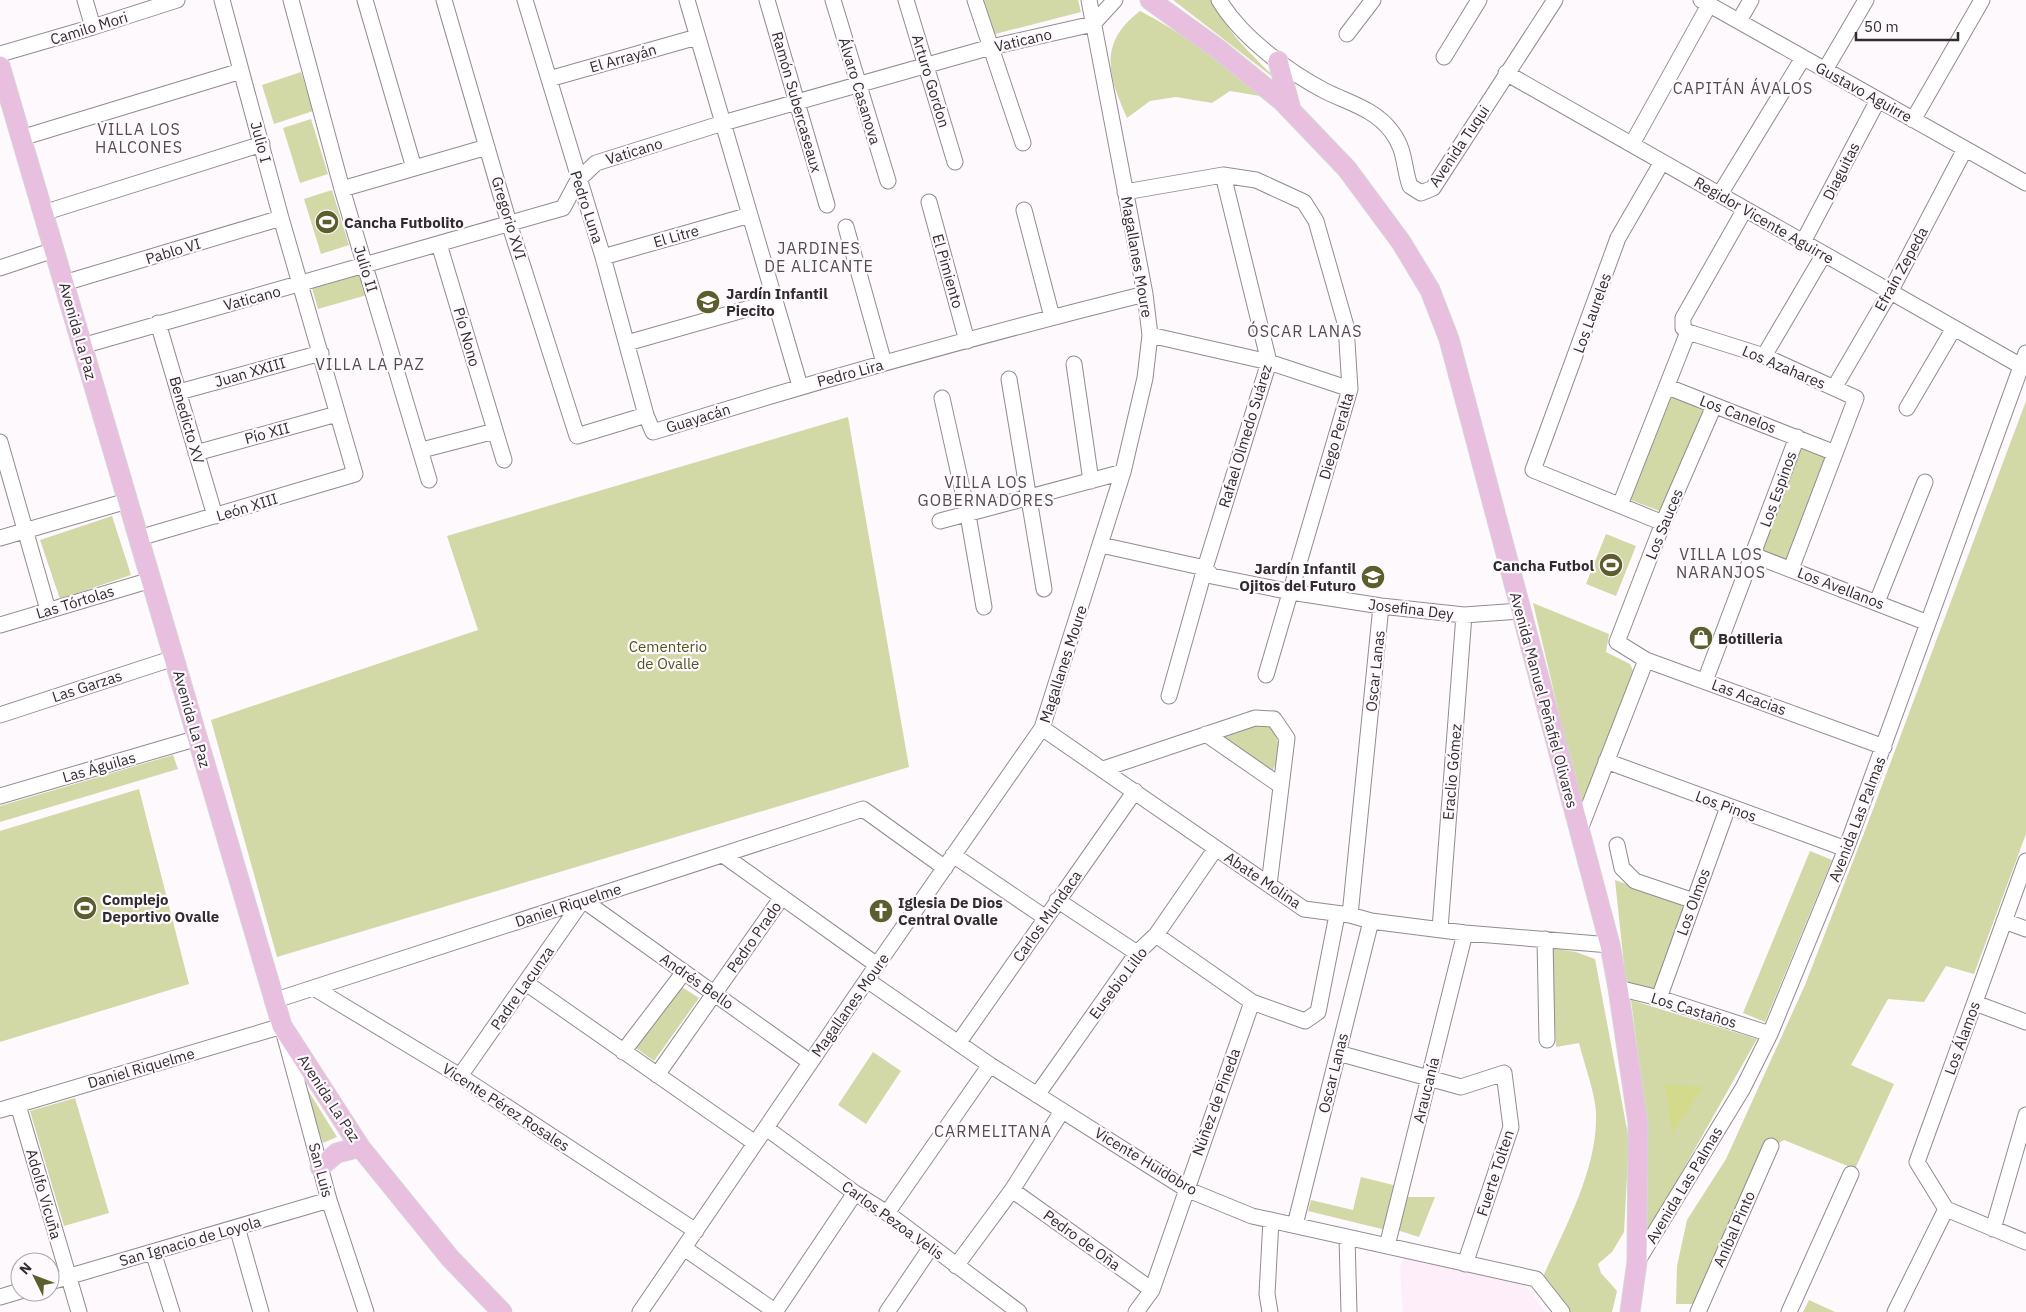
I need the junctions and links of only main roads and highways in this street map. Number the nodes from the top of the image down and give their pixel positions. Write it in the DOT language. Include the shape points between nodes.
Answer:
graph roads {
  1 [pos="1150,0"];
  2 [pos="1278,61"];
  3 [pos="0,66"];
  4 [pos="1292,111"];
  5 [pos="360,1147"];
  6 [pos="320,1167"];
  7 [pos="502,1312"];
  8 [pos="1630,1312"];
  1 -- 4 [label="main road, Avenida Manuel Peñafiel Olivares" via="1218,49"];
  2 -- 4 [label="main road"];
  3 -- 5 [label="main road, Avenida La Paz" via="273,1001 282,1026"];
  4 -- 8 [label="main road, Avenida Manuel Peñafiel Olivares" via="1348,169 1402,242 1430,290 1449,339 1610,945 1618,988 1638,1123 1637,1262"];
  5 -- 6 [label="main road" via="338,1153"];
  5 -- 7 [label="main road, Avenida La Paz" via="450,1258"];
}
